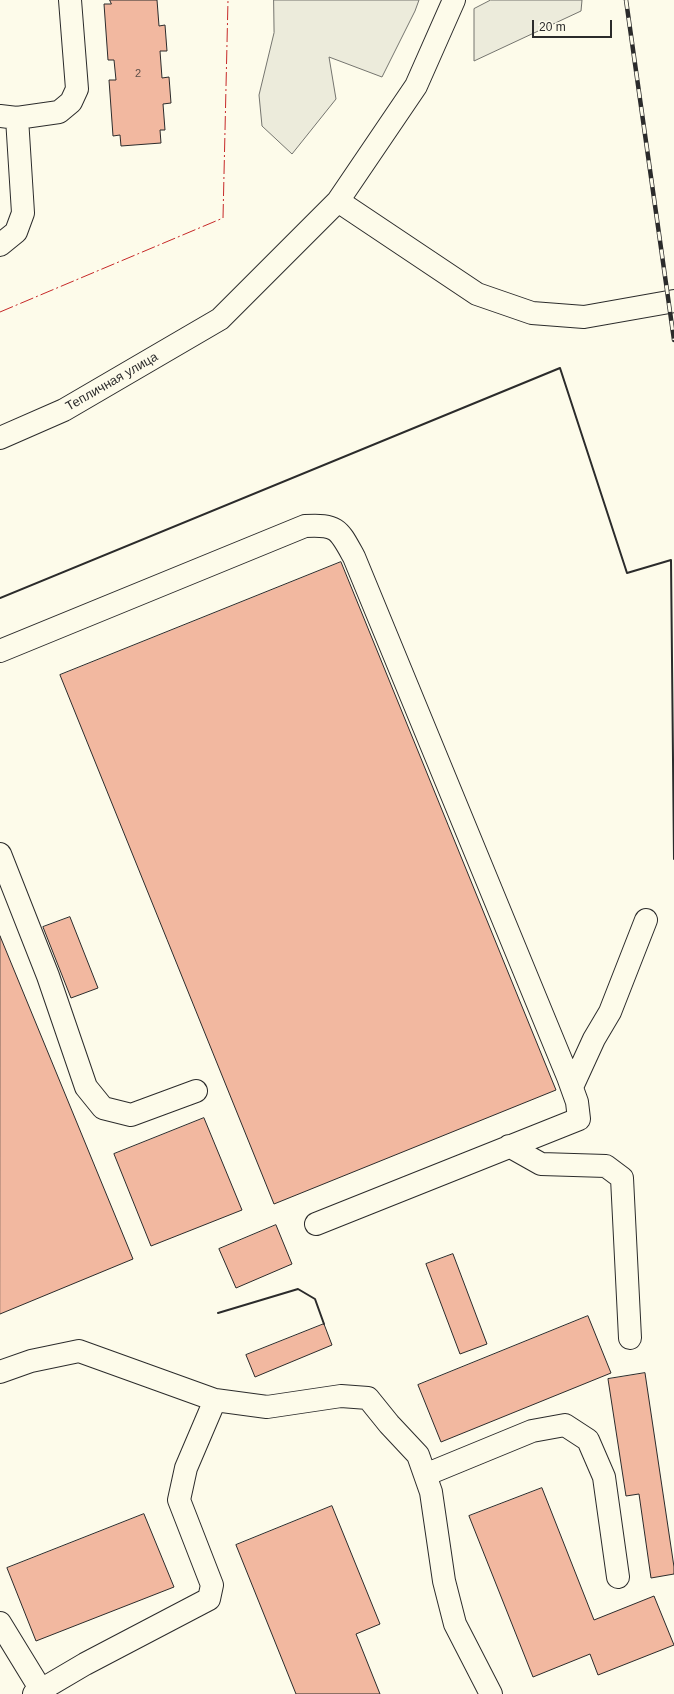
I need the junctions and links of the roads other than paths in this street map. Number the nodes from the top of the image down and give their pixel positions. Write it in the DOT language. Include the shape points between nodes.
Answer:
graph roads {
  1 [pos="70,0"];
  2 [pos="454,0"];
  3 [pos="8,117"];
  4 [pos="338,201"];
  5 [pos="0,246"];
  6 [pos="674,301"];
  7 [pos="0,438"];
  8 [pos="0,651"];
  9 [pos="0,854"];
  10 [pos="646,920"];
  11 [pos="572,1087"];
  12 [pos="196,1091"];
  13 [pos="509,1146"];
  14 [pos="316,1224"];
  15 [pos="630,1338"];
  16 [pos="0,1372"];
  17 [pos="215,1400"];
  18 [pos="425,1475"];
  19 [pos="618,1577"];
  20 [pos="0,1624"];
  21 [pos="37,1692"];
  22 [pos="490,1694"];
  1 -- 3 [label="street" via="77,89 71,102 59,112"];
  2 -- 4 [label="street, Тепличная улица" via="416,86"];
  3 -- 5 [label="street" via="23,213 16,232"];
  4 -- 6 [label="street" via="477,294 532,312 584,317"];
  4 -- 7 [label="street, Тепличная улица" via="220,319 64,410"];
  8 -- 11 [label="street" via="305,526 324,525 340,533 354,557"];
  9 -- 12 [label="street" via="48,976 86,1087 103,1108 131,1114"];
  10 -- 11 [label="street" via="610,1012 594,1039"];
  11 -- 13 [label="street" via="579,1119"];
  13 -- 14 [label="street"];
  13 -- 15 [label="street" via="541,1164 606,1166 622,1178"];
  16 -- 17 [label="street" via="31,1361 79,1351"];
  17 -- 18 [label="street" via="267,1407 341,1396 368,1398 418,1455"];
  17 -- 21 [label="street" via="186,1468 179,1500 212,1585 209,1599"];
  18 -- 19 [label="street" via="532,1431 564,1426 588,1440 604,1476"];
  18 -- 22 [label="street" via="431,1492 444,1580 455,1624"];
  20 -- 21 [label="street"];
}
